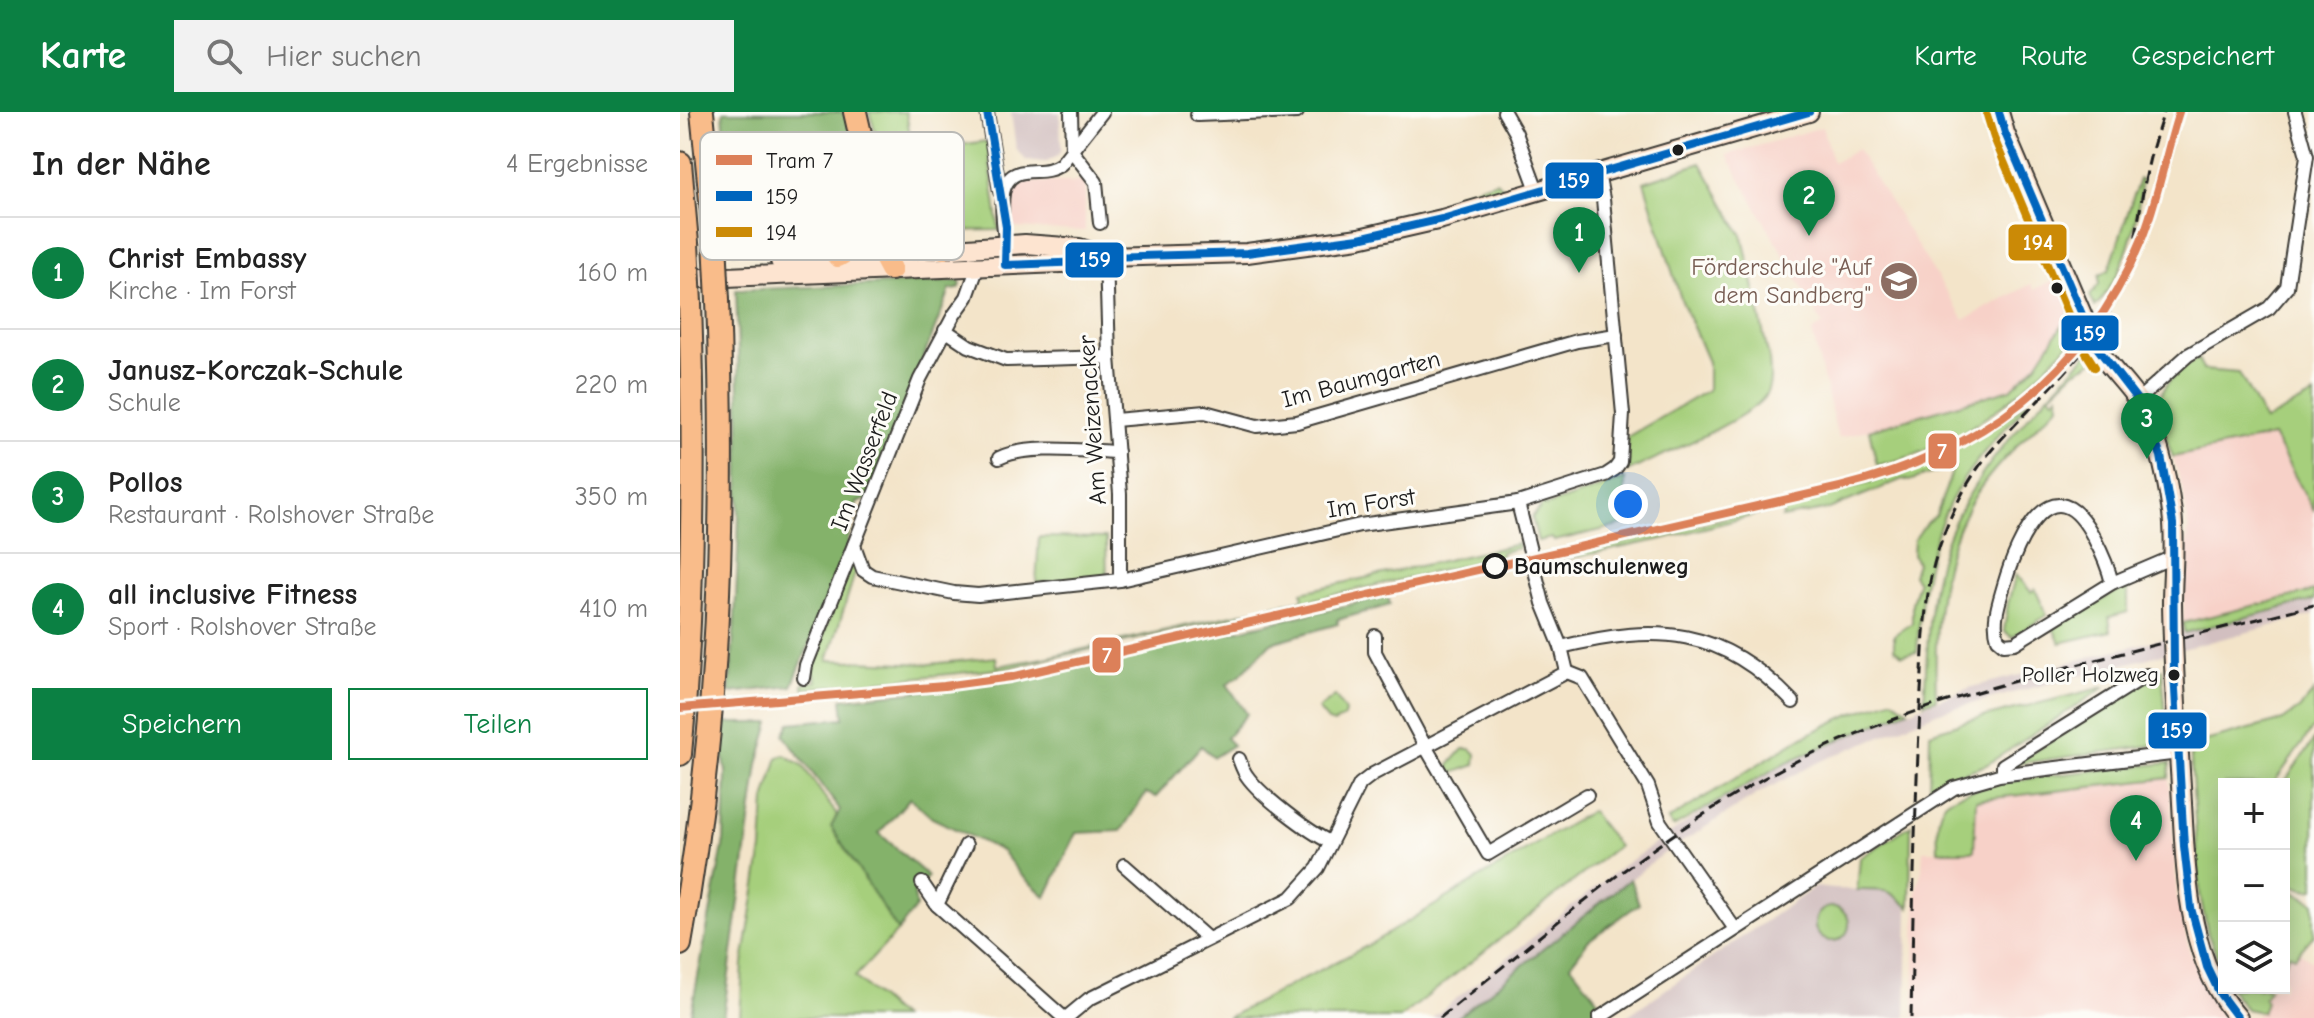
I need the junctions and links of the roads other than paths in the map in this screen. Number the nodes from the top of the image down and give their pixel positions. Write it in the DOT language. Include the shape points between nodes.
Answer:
graph roads {
  1 [pos="702,112"];
  2 [pos="855,112"];
  3 [pos="987,112"];
  4 [pos="1071,112"];
  5 [pos="1102,112"];
  6 [pos="1271,112"];
  7 [pos="1297,112"];
  8 [pos="1504,112"];
  9 [pos="1809,112"];
  10 [pos="1999,112"];
  11 [pos="2295,112"];
  12 [pos="1197,115"];
  13 [pos="704,132"];
  14 [pos="860,132"];
  15 [pos="1072,151"];
  16 [pos="2310,156"];
  17 [pos="680,163"];
  18 [pos="1598,173"];
  19 [pos="1537,190"];
  20 [pos="1002,199"];
  21 [pos="1100,223"];
  22 [pos="1005,245"];
  23 [pos="964,247"];
  24 [pos="1106,257"];
  25 [pos="716,260"];
  26 [pos="781,260"];
  27 [pos="869,260"];
  28 [pos="911,260"];
  29 [pos="1005,265"];
  30 [pos="978,266"];
  31 [pos="680,267"];
  32 [pos="680,279"];
  33 [pos="945,330"];
  34 [pos="1616,335"];
  35 [pos="1109,357"];
  36 [pos="2138,400"];
  37 [pos="1115,420"];
  38 [pos="1117,452"];
  39 [pos="999,458"];
  40 [pos="1518,503"];
  41 [pos="854,545"];
  42 [pos="2173,557"];
  43 [pos="1120,580"];
  44 [pos="2112,583"];
  45 [pos="1375,636"];
  46 [pos="1561,647"];
  47 [pos="1567,672"];
  48 [pos="2147,675"];
  49 [pos="804,678"];
  50 [pos="1793,702"];
  51 [pos="1425,746"];
  52 [pos="2179,753"];
  53 [pos="680,754"];
  54 [pos="1239,759"];
  55 [pos="2003,774"];
  56 [pos="1587,795"];
  57 [pos="1330,842"];
  58 [pos="966,845"];
  59 [pos="1124,865"];
  60 [pos="922,883"];
  61 [pos="937,905"];
  62 [pos="1735,929"];
  63 [pos="1208,939"];
  64 [pos="680,944"];
  65 [pos="1065,1018"];
  66 [pos="1599,1018"];
  67 [pos="2238,1018"];
  1 -- 13 [label="highway, bridge"];
  2 -- 14 [label="highway"];
  3 -- 20 [label="street"];
  4 -- 15 [label="street"];
  5 -- 15 [label="street"];
  6 -- 7 [label="street"];
  6 -- 12 [label="street"];
  8 -- 19 [label="street"];
  9 -- 18 [label="main road"];
  10 -- 36 [label="main road" via="2095,345"];
  11 -- 16 [label="street"];
  15 -- 20 [label="street" via="1056,168 1011,176"];
  15 -- 21 [label="street" via="1096,182"];
  16 -- 36 [label="street" via="2287,287 2280,298 2188,355"];
  17 -- 53 [label="highway, bridge" via="690,303 694,496"];
  18 -- 19 [label="main road"];
  18 -- 34 [label="street, Im Forst"];
  19 -- 24 [label="main road" via="1442,219 1317,245 1214,255"];
  20 -- 22 [label="street"];
  22 -- 23 [label="main road"];
  22 -- 24 [label="main road" via="1079,248"];
  22 -- 29 [label="street"];
  24 -- 29 [label="main road"];
  24 -- 35 [label="street, Am Weizenacker"];
  25 -- 64 [label="highway, bridge" via="721,495 710,720"];
  26 -- 31 [label="main road"];
  27 -- 32 [label="main road"];
  28 -- 30 [label="main road"];
  29 -- 30 [label="main road"];
  30 -- 33 [label="street, Im Wasserfeld" via="967,297"];
  33 -- 35 [label="street" via="1006,360"];
  33 -- 41 [label="street, Im Wasserfeld"];
  34 -- 37 [label="street, Im Baumgarten" via="1577,341 1297,422 1257,426 1205,412"];
  34 -- 40 [label="street, Im Forst" via="1623,414 1620,462 1606,475"];
  35 -- 37 [label="street, Am Weizenacker"];
  36 -- 42 [label="main road" via="2163,468"];
  37 -- 38 [label="street, Am Weizenacker"];
  38 -- 39 [label="street" via="1014,452"];
  38 -- 43 [label="street, Am Weizenacker"];
  40 -- 43 [label="street, Im Forst" via="1348,528"];
  40 -- 46 [label="street" via="1543,603"];
  41 -- 43 [label="street, Im Forst" via="863,570 872,576 954,593"];
  41 -- 49 [label="street, Im Wasserfeld"];
  42 -- 44 [label="street"];
  42 -- 52 [label="main road"];
  44 -- 44 [label="street" via="2015,643 1998,639 1996,616 2008,570 2042,510 2066,505 2080,514"];
  45 -- 51 [label="street" via="1375,652"];
  46 -- 47 [label="street"];
  46 -- 50 [label="street" via="1638,633 1703,641 1742,658"];
  47 -- 51 [label="street"];
  47 -- 62 [label="street" via="1582,678 1648,786 1660,822"];
  48 -- 55 [label="street" via="2003,765"];
  51 -- 56 [label="street" via="1488,854"];
  51 -- 57 [label="street" via="1360,784"];
  52 -- 55 [label="street"];
  52 -- 67 [label="main road" via="2190,902 2207,966"];
  54 -- 57 [label="street" via="1263,791 1311,833"];
  55 -- 62 [label="street" via="1954,788"];
  57 -- 63 [label="street" via="1318,868 1291,898"];
  58 -- 61 [label="street"];
  59 -- 63 [label="street"];
  60 -- 61 [label="street"];
  61 -- 65 [label="street"];
  62 -- 66 [label="street"];
  63 -- 65 [label="street" via="1089,999"];
}
